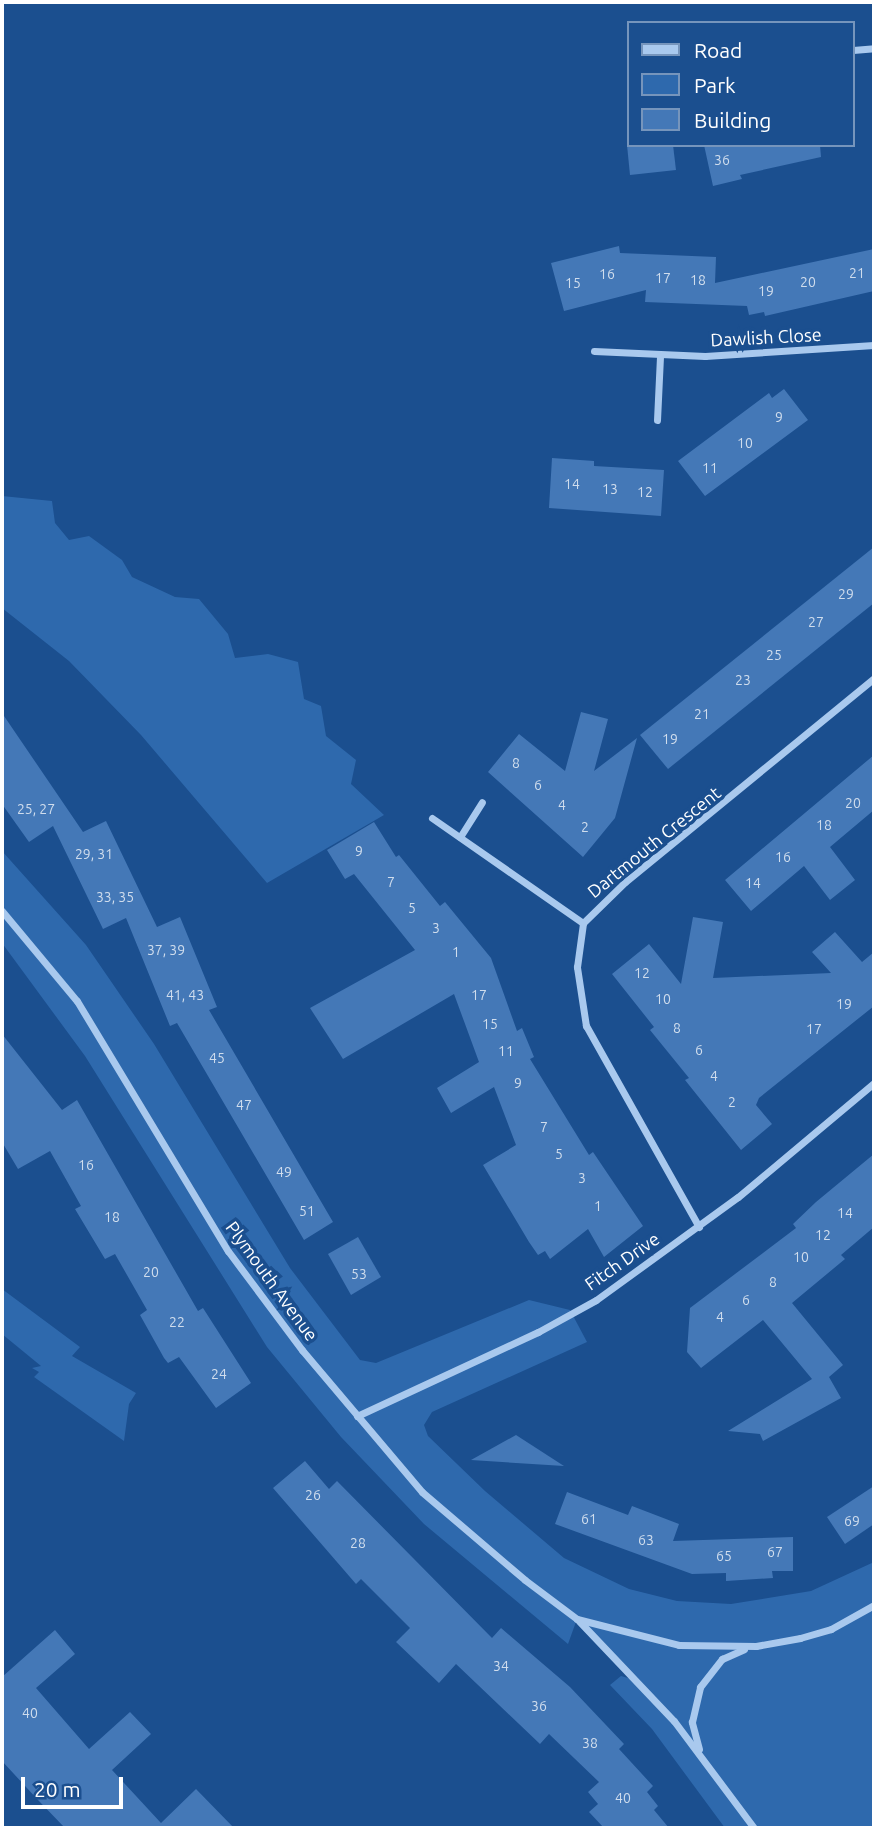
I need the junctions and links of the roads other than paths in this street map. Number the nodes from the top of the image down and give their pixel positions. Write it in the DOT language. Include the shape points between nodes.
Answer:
graph roads {
  1 [pos="874,48"];
  2 [pos="855,50"];
  3 [pos="874,345"];
  4 [pos="594,351"];
  5 [pos="660,356"];
  6 [pos="657,420"];
  7 [pos="874,678"];
  8 [pos="482,803"];
  9 [pos="432,818"];
  10 [pos="460,837"];
  11 [pos="2,911"];
  12 [pos="583,923"];
  13 [pos="874,1083"];
  14 [pos="699,1227"];
  15 [pos="357,1416"];
  16 [pos="874,1605"];
  17 [pos="577,1619"];
  18 [pos="756,1646"];
  19 [pos="704,1759"];
  20 [pos="754,1828"];
  1 -- 2 [label="street"];
  3 -- 5 [label="street, Dawlish Close"];
  4 -- 5 [label="street, Dawlish Close"];
  5 -- 6 [label="street"];
  7 -- 12 [label="street, Dartmouth Crescent" via="625,882"];
  8 -- 10 [label="street"];
  9 -- 10 [label="street"];
  10 -- 12 [label="street"];
  11 -- 15 [label="street, Plymouth Avenue" via="77,1001 228,1251"];
  12 -- 14 [label="street, Dartmouth Crescent" via="577,967 586,1026"];
  13 -- 14 [label="street, Fitch Drive"];
  14 -- 15 [label="street, Fitch Drive" via="556,1323"];
  15 -- 17 [label="street, Plymouth Avenue" via="422,1492"];
  16 -- 18 [label="street, Plymouth Avenue" via="831,1629"];
  17 -- 18 [label="street, Plymouth Avenue" via="679,1645"];
  17 -- 19 [label="street, Plymouth Avenue"];
  18 -- 19 [label="street, Plymouth Avenue" via="722,1659 699,1687 692,1722"];
  19 -- 20 [label="street, Plymouth Avenue"];
}
